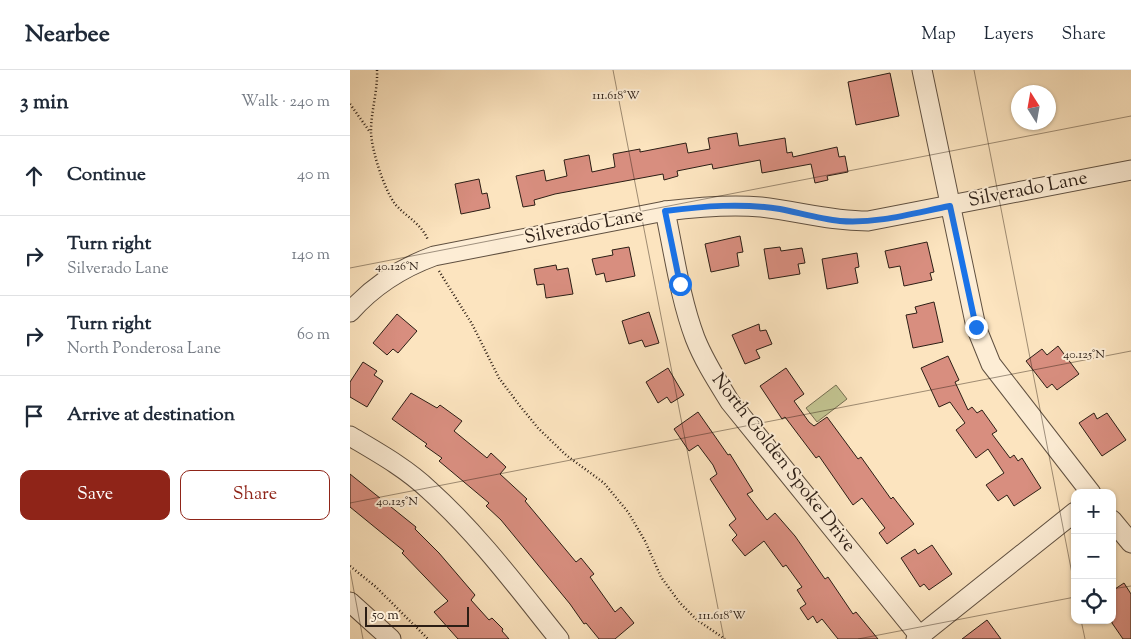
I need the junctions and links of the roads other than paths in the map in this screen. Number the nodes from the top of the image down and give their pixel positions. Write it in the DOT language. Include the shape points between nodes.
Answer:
graph roads {
  1 [pos="922,70"];
  2 [pos="1131,170"];
  3 [pos="950,206"];
  4 [pos="665,211"];
  5 [pos="350,312"];
  6 [pos="350,436"];
  7 [pos="1088,489"];
  8 [pos="1071,515"];
  9 [pos="1116,525"];
  10 [pos="1131,543"];
  11 [pos="350,602"];
  12 [pos="919,638"];
  13 [pos="391,639"];
  14 [pos="559,639"];
  1 -- 3 [label="street"];
  2 -- 3 [label="street, Silverado Lane"];
  3 -- 4 [label="street, Silverado Lane" via="868,221 841,221 781,209 733,205"];
  3 -- 7 [label="street" via="976,327 991,364"];
  4 -- 5 [label="street, Silverado Lane" via="434,256 385,280"];
  4 -- 12 [label="street, North Golden Spoke Drive" via="686,311 710,370 730,402"];
  6 -- 14 [label="street" via="428,489 484,547"];
  8 -- 12 [label="street"];
  9 -- 10 [label="street"];
  11 -- 13 [label="street"];
}
